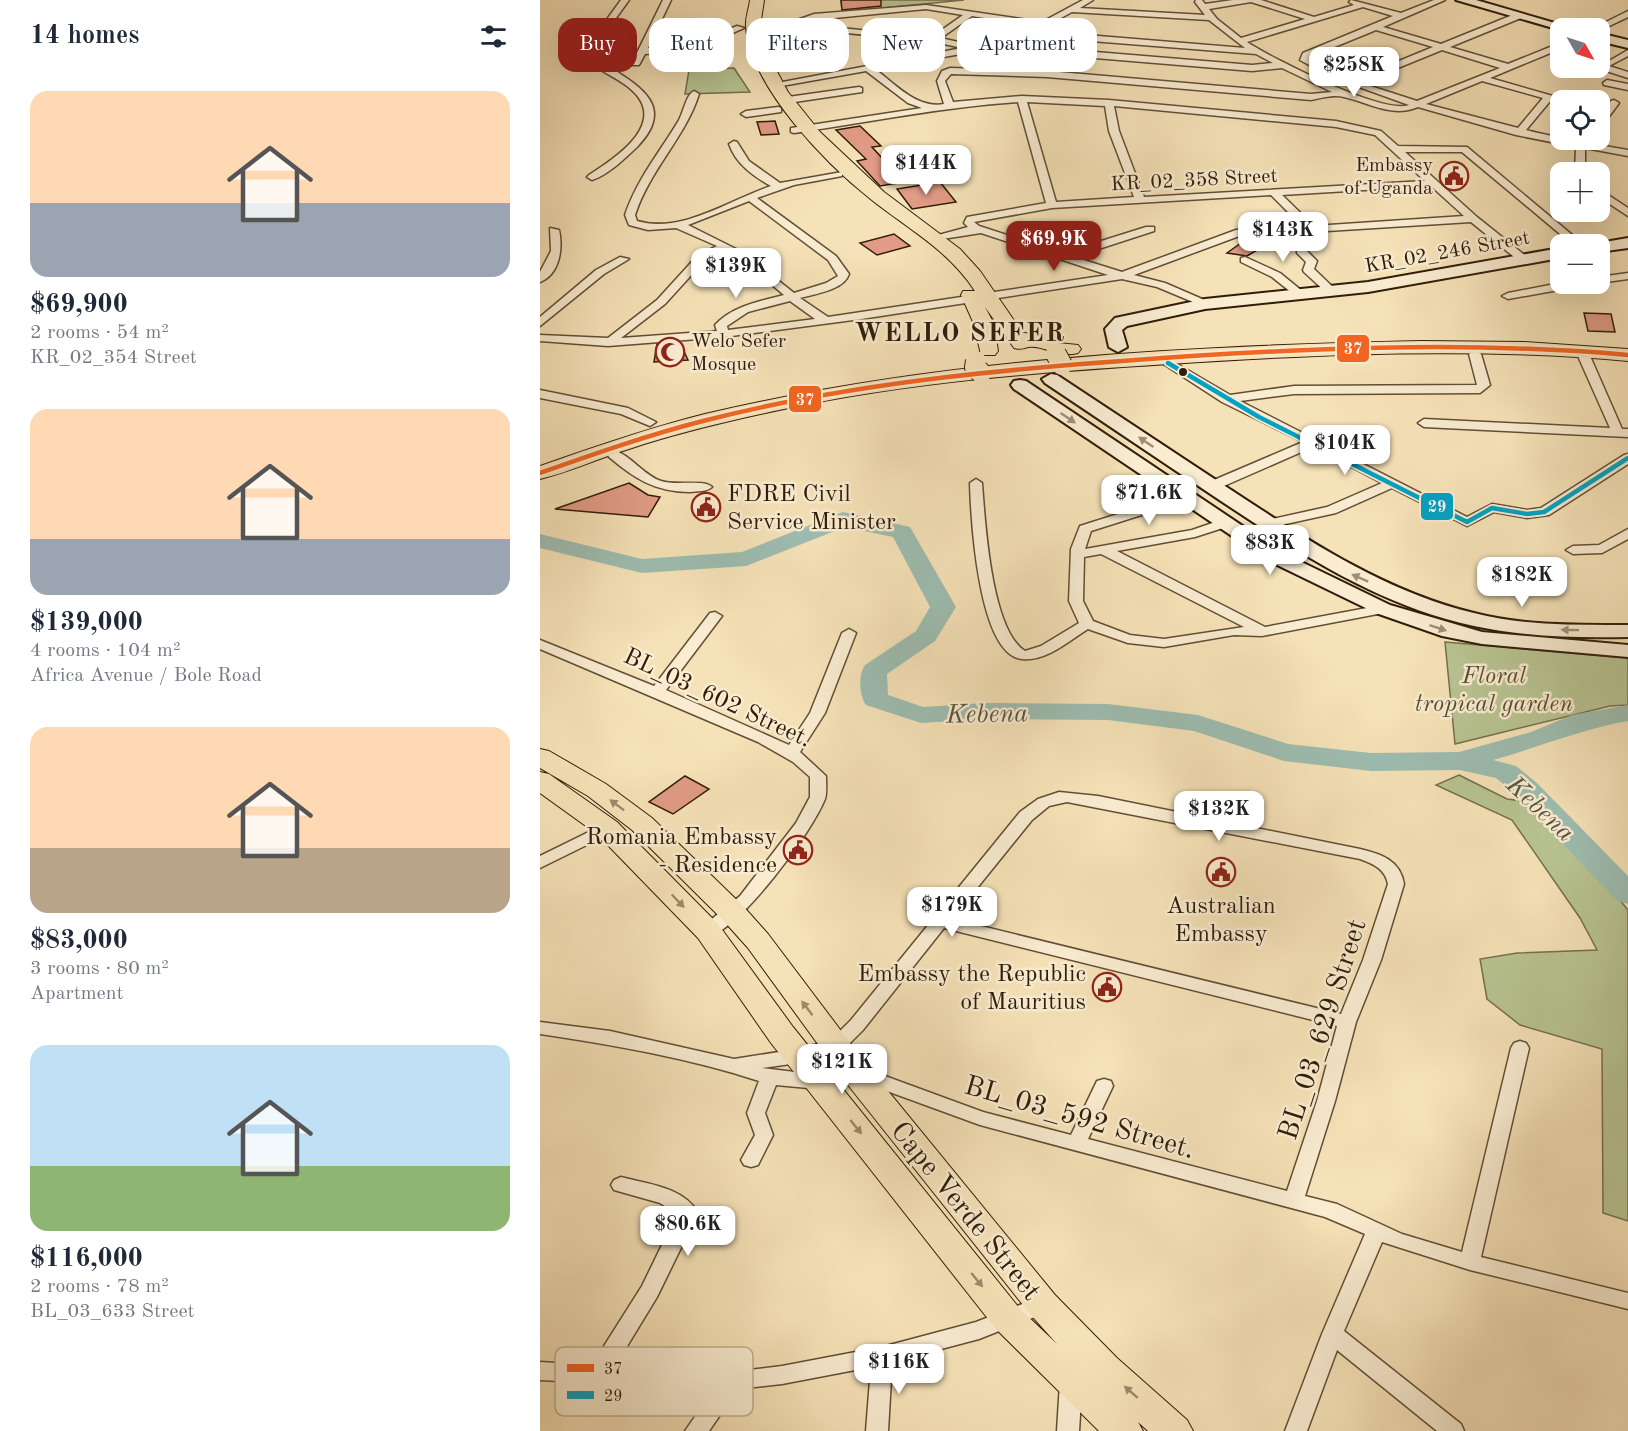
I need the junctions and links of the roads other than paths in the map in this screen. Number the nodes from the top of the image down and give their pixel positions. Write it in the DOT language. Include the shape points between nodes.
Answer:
graph roads {
  1 [pos="625,0"];
  2 [pos="667,0"];
  3 [pos="757,0"];
  4 [pos="1089,0"];
  5 [pos="1251,0"];
  6 [pos="1442,0"];
  7 [pos="1462,0"];
  8 [pos="1354,1"];
  9 [pos="1200,3"];
  10 [pos="739,5"];
  11 [pos="1071,9"];
  12 [pos="971,13"];
  13 [pos="1628,14"];
  14 [pos="1401,16"];
  15 [pos="1518,16"];
  16 [pos="812,18"];
  17 [pos="1002,18"];
  18 [pos="1052,18"];
  19 [pos="1209,18"];
  20 [pos="1315,20"];
  21 [pos="1610,22"];
  22 [pos="1550,24"];
  23 [pos="1376,27"];
  24 [pos="745,31"];
  25 [pos="945,31"];
  26 [pos="734,36"];
  27 [pos="1097,39"];
  28 [pos="1610,40"];
  29 [pos="1242,41"];
  30 [pos="1628,44"];
  31 [pos="1441,46"];
  32 [pos="1550,50"];
  33 [pos="643,51"];
  34 [pos="1260,52"];
  35 [pos="1628,54"];
  36 [pos="1097,56"];
  37 [pos="637,61"];
  38 [pos="1283,65"];
  39 [pos="1507,67"];
  40 [pos="861,70"];
  41 [pos="873,72"];
  42 [pos="1047,74"];
  43 [pos="1628,75"];
  44 [pos="1481,78"];
  45 [pos="1353,83"];
  46 [pos="1607,83"];
  47 [pos="776,84"];
  48 [pos="1628,87"];
  49 [pos="859,90"];
  50 [pos="1342,93"];
  51 [pos="694,94"];
  52 [pos="1548,97"];
  53 [pos="1022,99"];
  54 [pos="1109,103"];
  55 [pos="783,105"];
  56 [pos="949,105"];
  57 [pos="1419,105"];
  58 [pos="930,108"];
  59 [pos="1305,108"];
  60 [pos="746,114"];
  61 [pos="1494,126"];
  62 [pos="802,129"];
  63 [pos="1519,133"];
  64 [pos="1550,140"];
  65 [pos="1550,143"];
  66 [pos="734,144"];
  67 [pos="1397,149"];
  68 [pos="1605,150"];
  69 [pos="1628,153"];
  70 [pos="839,174"];
  71 [pos="592,177"];
  72 [pos="1434,183"];
  73 [pos="779,186"];
  74 [pos="1273,192"];
  75 [pos="750,197"];
  76 [pos="1140,200"];
  77 [pos="1610,200"];
  78 [pos="1052,205"];
  79 [pos="1628,213"];
  80 [pos="1473,219"];
  81 [pos="676,224"];
  82 [pos="1303,224"];
  83 [pos="976,229"];
  84 [pos="1150,229"];
  85 [pos="554,230"];
  86 [pos="1566,234"];
  87 [pos="936,237"];
  88 [pos="1628,243"];
  89 [pos="1610,245"];
  90 [pos="723,247"];
  91 [pos="1301,251"];
  92 [pos="1550,255"];
  93 [pos="1062,257"];
  94 [pos="1523,259"];
  95 [pos="624,260"];
  96 [pos="1245,260"];
  97 [pos="1122,276"];
  98 [pos="1628,276"];
  99 [pos="1610,278"];
  100 [pos="540,279"];
  101 [pos="1550,288"];
  102 [pos="1332,292"];
  103 [pos="1301,295"];
  104 [pos="794,296"];
  105 [pos="980,296"];
  106 [pos="1508,296"];
  107 [pos="1204,304"];
  108 [pos="825,320"];
  109 [pos="540,323"];
  110 [pos="724,334"];
  111 [pos="540,338"];
  112 [pos="1018,340"];
  113 [pos="608,342"];
  114 [pos="1118,347"];
  115 [pos="1623,347"];
  116 [pos="1475,354"];
  117 [pos="1584,356"];
  118 [pos="981,357"];
  119 [pos="1059,361"];
  120 [pos="1168,363"];
  121 [pos="1020,385"];
  122 [pos="540,394"];
  123 [pos="1226,399"];
  124 [pos="650,422"];
  125 [pos="1424,423"];
  126 [pos="1623,433"];
  127 [pos="1313,442"];
  128 [pos="613,454"];
  129 [pos="1628,458"];
  130 [pos="540,459"];
  131 [pos="540,474"];
  132 [pos="976,483"];
  133 [pos="1391,483"];
  134 [pos="1212,486"];
  135 [pos="706,487"];
  136 [pos="1184,497"];
  137 [pos="1224,524"];
  138 [pos="1268,524"];
  139 [pos="1628,533"];
  140 [pos="1573,550"];
  141 [pos="1106,551"];
  142 [pos="1078,554"];
  143 [pos="1383,609"];
  144 [pos="715,616"];
  145 [pos="1088,624"];
  146 [pos="1628,631"];
  147 [pos="1262,632"];
  148 [pos="849,633"];
  149 [pos="540,644"];
  150 [pos="1628,651"];
  151 [pos="657,692"];
  152 [pos="790,753"];
  153 [pos="540,757"];
  154 [pos="540,780"];
  155 [pos="607,828"];
  156 [pos="540,863"];
  157 [pos="734,913"];
  158 [pos="942,922"];
  159 [pos="708,931"];
  160 [pos="1347,1022"];
  161 [pos="540,1028"];
  162 [pos="1520,1048"];
  163 [pos="798,1056"];
  164 [pos="845,1059"];
  165 [pos="734,1066"];
  166 [pos="770,1078"];
  167 [pos="819,1082"];
  168 [pos="1104,1086"];
  169 [pos="1076,1145"];
  170 [pos="751,1160"];
  171 [pos="621,1185"];
  172 [pos="1294,1200"];
  173 [pos="1377,1230"];
  174 [pos="1470,1262"];
  175 [pos="1628,1301"];
  176 [pos="1043,1305"];
  177 [pos="1008,1319"];
  178 [pos="1332,1334"];
  179 [pos="615,1347"];
  180 [pos="882,1356"];
  181 [pos="540,1371"];
  182 [pos="555,1372"];
  183 [pos="753,1378"];
  184 [pos="1071,1382"];
  185 [pos="707,1416"];
  186 [pos="696,1431"];
  187 [pos="877,1431"];
  188 [pos="1068,1431"];
  189 [pos="1124,1431"];
  190 [pos="1174,1431"];
  191 [pos="1296,1431"];
  192 [pos="1453,1431"];
  1 -- 71 [label="street" via="585,55 644,96 650,105 649,122 628,151"];
  2 -- 33 [label="street"];
  3 -- 24 [label="main road"];
  4 -- 11 [label="street"];
  5 -- 9 [label="street"];
  5 -- 20 [label="street"];
  6 -- 14 [label="street"];
  7 -- 15 [label="main road"];
  8 -- 14 [label="street"];
  8 -- 20 [label="street"];
  9 -- 19 [label="street"];
  10 -- 24 [label="main road"];
  11 -- 18 [label="street"];
  11 -- 19 [label="street"];
  12 -- 16 [label="street" via="916,7"];
  12 -- 17 [label="street"];
  12 -- 25 [label="street"];
  13 -- 21 [label="street"];
  14 -- 23 [label="street"];
  15 -- 22 [label="main road"];
  15 -- 31 [label="street"];
  19 -- 29 [label="street"];
  20 -- 29 [label="street"];
  23 -- 31 [label="street"];
  23 -- 45 [label="street" via="1306,55 1304,60"];
  24 -- 26 [label="street"];
  24 -- 33 [label="street" via="688,49"];
  24 -- 47 [label="main road"];
  24 -- 55 [label="main road" via="748,60"];
  27 -- 34 [label="street"];
  28 -- 30 [label="main road"];
  29 -- 34 [label="street"];
  31 -- 39 [label="street"];
  31 -- 45 [label="street"];
  32 -- 39 [label="street"];
  33 -- 37 [label="street"];
  34 -- 38 [label="street"];
  35 -- 43 [label="street" via="1601,67"];
  36 -- 38 [label="street" via="1252,68"];
  38 -- 50 [label="street"];
  39 -- 44 [label="street"];
  40 -- 47 [label="street"];
  41 -- 58 [label="street" via="911,101"];
  42 -- 56 [label="street" via="950,71 941,81"];
  42 -- 59 [label="street"];
  44 -- 52 [label="street"];
  44 -- 57 [label="street"];
  45 -- 57 [label="street"];
  46 -- 48 [label="street"];
  47 -- 55 [label="main road"];
  49 -- 55 [label="street"];
  50 -- 57 [label="street" via="1392,109"];
  50 -- 59 [label="street"];
  51 -- 81 [label="street" via="684,122 653,164 630,215 633,223 647,228"];
  52 -- 63 [label="street"];
  53 -- 54 [label="street"];
  53 -- 56 [label="street"];
  53 -- 78 [label="street"];
  54 -- 59 [label="street"];
  54 -- 76 [label="street" via="1114,131"];
  55 -- 60 [label="street"];
  55 -- 62 [label="main road"];
  56 -- 58 [label="street"];
  57 -- 61 [label="street"];
  58 -- 62 [label="street"];
  59 -- 67 [label="street" via="1336,124 1378,134"];
  61 -- 63 [label="street"];
  61 -- 65 [label="street" via="1488,134"];
  62 -- 70 [label="main road"];
  62 -- 87 [label="main road" via="868,188"];
  63 -- 64 [label="street"];
  66 -- 73 [label="street" via="740,157 758,174"];
  67 -- 72 [label="street"];
  67 -- 86 [label="street" via="1464,149"];
  68 -- 69 [label="street"];
  70 -- 73 [label="street"];
  70 -- 105 [label="main road" via="944,260"];
  72 -- 74 [label="street, KR_02_358 Street"];
  72 -- 80 [label="street"];
  73 -- 75 [label="street"];
  74 -- 76 [label="street, KR_02_358 Street"];
  74 -- 82 [label="street"];
  75 -- 81 [label="street"];
  75 -- 104 [label="street" via="832,258 844,274 836,284"];
  76 -- 78 [label="street, KR_02_358 Street"];
  77 -- 79 [label="street"];
  78 -- 83 [label="street, KR_02_358 Street" via="971,219 969,223"];
  80 -- 82 [label="street" via="1314,229"];
  80 -- 94 [label="street"];
  81 -- 90 [label="street" via="706,235"];
  82 -- 97 [label="street" via="1230,235"];
  83 -- 87 [label="street"];
  83 -- 93 [label="street"];
  84 -- 93 [label="street"];
  85 -- 100 [label="street" via="557,257"];
  87 -- 105 [label="main road" via="980,280"];
  88 -- 89 [label="main road"];
  90 -- 104 [label="street" via="748,260"];
  90 -- 113 [label="street" via="702,256 661,302"];
  91 -- 102 [label="street" via="1312,261 1308,270"];
  92 -- 94 [label="main road, KR_02_246 Street"];
  93 -- 97 [label="street"];
  94 -- 102 [label="main road, KR_02_246 Street"];
  95 -- 109 [label="street" via="600,272"];
  96 -- 103 [label="street" via="1276,275"];
  97 -- 105 [label="street"];
  97 -- 107 [label="street" via="1161,285"];
  98 -- 99 [label="street"];
  101 -- 106 [label="street"];
  102 -- 103 [label="main road, KR_02_246 Street"];
  103 -- 107 [label="main road, KR_02_246 Street"];
  104 -- 108 [label="street" via="801,307"];
  104 -- 110 [label="street" via="725,320 721,326"];
  105 -- 108 [label="street"];
  105 -- 112 [label="main road"];
  105 -- 118 [label="main road" via="984,324"];
  107 -- 114 [label="main road, KR_02_246 Street" via="1118,323 1113,331"];
  108 -- 110 [label="street"];
  110 -- 113 [label="street"];
  111 -- 113 [label="street"];
  112 -- 118 [label="main road"];
  112 -- 119 [label="main road"];
  114 -- 115 [label="main road" via="1374,334 1560,337"];
  114 -- 119 [label="main road"];
  115 -- 117 [label="main road"];
  115 -- 130 [label="main road" via="1350,342 1060,357 969,366 771,398"];
  115 -- 131 [label="main road" via="1378,348 1099,361 942,376 831,393 720,417 588,454"];
  116 -- 117 [label="main road"];
  116 -- 120 [label="main road" via="1329,355"];
  116 -- 123 [label="street" via="1485,385 1480,388 1294,390"];
  117 -- 126 [label="street"];
  118 -- 121 [label="main road"];
  118 -- 124 [label="main road" via="771,391"];
  118 -- 128 [label="main road" via="896,389 755,415"];
  119 -- 120 [label="main road"];
  119 -- 121 [label="main road"];
  134 -- 119 [label="main road, one-way"];
  120 -- 123 [label="street"];
  121 -- 136 [label="main road, one-way"];
  122 -- 124 [label="street" via="624,411"];
  123 -- 127 [label="street"];
  124 -- 130 [label="main road" via="569,445"];
  125 -- 126 [label="street"];
  127 -- 133 [label="street"];
  127 -- 134 [label="street"];
  128 -- 131 [label="main road"];
  128 -- 135 [label="street" via="654,485"];
  129 -- 133 [label="street" via="1544,512 1527,514 1492,508 1467,522"];
  132 -- 145 [label="street" via="978,526 991,598 1010,649 1018,655 1033,655"];
  133 -- 138 [label="street" via="1331,510"];
  134 -- 138 [label="main road"];
  136 -- 137 [label="main road"];
  136 -- 142 [label="street" via="1088,527 1082,534"];
  137 -- 141 [label="street"];
  137 -- 143 [label="main road" via="1276,558"];
  146 -- 138 [label="main road, one-way" via="1532,629 1460,617 1413,602 1345,571"];
  139 -- 140 [label="street" via="1602,549"];
  141 -- 142 [label="street"];
  141 -- 147 [label="street"];
  142 -- 145 [label="street" via="1076,602"];
  143 -- 147 [label="street"];
  143 -- 150 [label="main road, one-way" via="1450,632 1482,638"];
  144 -- 151 [label="street"];
  145 -- 147 [label="street" via="1128,639 1158,643"];
  148 -- 152 [label="street" via="814,720"];
  149 -- 151 [label="street, BL_03_602 Street."];
  151 -- 152 [label="street, BL_03_602 Street."];
  152 -- 157 [label="street, BL_03_602 Street." via="818,776 818,797 803,825"];
  157 -- 153 [label="main road, Cape Verde Street, one-way" via="642,824 597,790"];
  154 -- 155 [label="main road, Cape Verde Street"];
  155 -- 156 [label="street"];
  155 -- 159 [label="main road, Cape Verde Street, one-way"];
  157 -- 159 [label="street"];
  164 -- 157 [label="main road, Cape Verde Street, one-way"];
  158 -- 160 [label="street"];
  158 -- 160 [label="street, BL_03_629 Street" via="1026,816 1058,795 1360,854 1376,858 1395,875 1396,884"];
  158 -- 164 [label="street" via="857,1025"];
  159 -- 163 [label="main road, Cape Verde Street"];
  160 -- 172 [label="street, BL_03_629 Street"];
  161 -- 165 [label="street" via="610,1038"];
  162 -- 174 [label="street"];
  163 -- 164 [label="street"];
  163 -- 165 [label="street"];
  163 -- 167 [label="main road, Cape Verde Street"];
  164 -- 167 [label="street"];
  164 -- 169 [label="street, BL_03_592 Street." via="980,1118"];
  164 -- 176 [label="main road, Cape Verde Street"];
  165 -- 166 [label="street"];
  166 -- 167 [label="street"];
  166 -- 170 [label="street" via="756,1113 764,1135"];
  167 -- 177 [label="main road, Cape Verde Street, one-way"];
  168 -- 169 [label="street"];
  169 -- 172 [label="street, BL_03_592 Street."];
  171 -- 179 [label="street" via="684,1206 688,1213 650,1291"];
  172 -- 173 [label="street, BL_03_592 Street."];
  173 -- 174 [label="street, BL_03_592 Street."];
  173 -- 178 [label="street"];
  174 -- 175 [label="street, BL_03_592 Street."];
  176 -- 177 [label="street"];
  190 -- 176 [label="main road, Cape Verde Street, one-way" via="1104,1369"];
  177 -- 180 [label="street"];
  177 -- 184 [label="main road, Cape Verde Street"];
  178 -- 191 [label="street"];
  178 -- 192 [label="street"];
  180 -- 183 [label="street"];
  180 -- 187 [label="street"];
  181 -- 182 [label="street"];
  184 -- 188 [label="street"];
  184 -- 189 [label="main road, Cape Verde Street"];
  185 -- 186 [label="street"];
}
